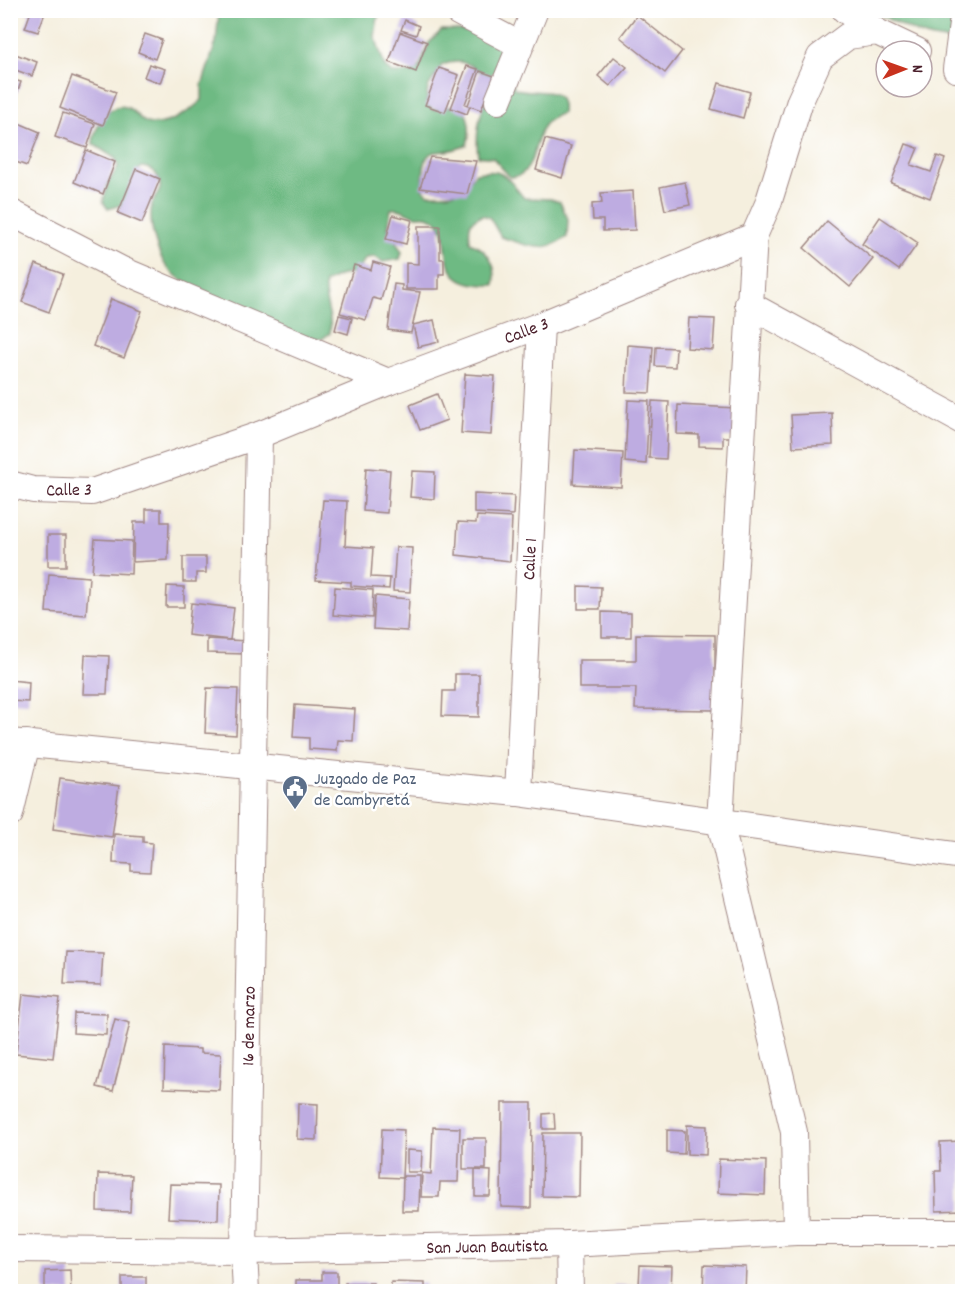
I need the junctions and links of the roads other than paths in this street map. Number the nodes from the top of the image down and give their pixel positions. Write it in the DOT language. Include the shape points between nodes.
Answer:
graph roads {
  1 [pos="535,10"];
  2 [pos="845,10"];
  3 [pos="458,12"];
  4 [pos="963,24"];
  5 [pos="877,32"];
  6 [pos="892,39"];
  7 [pos="520,45"];
  8 [pos="934,59"];
  9 [pos="959,70"];
  10 [pos="498,101"];
  11 [pos="10,212"];
  12 [pos="754,236"];
  13 [pos="748,304"];
  14 [pos="541,325"];
  15 [pos="388,382"];
  16 [pos="963,421"];
  17 [pos="260,435"];
  18 [pos="10,484"];
  19 [pos="19,743"];
  20 [pos="252,763"];
  21 [pos="518,793"];
  22 [pos="10,814"];
  23 [pos="720,822"];
  24 [pos="963,856"];
  25 [pos="796,1232"];
  26 [pos="963,1232"];
  27 [pos="569,1244"];
  28 [pos="10,1250"];
  29 [pos="244,1251"];
  30 [pos="246,1292"];
  31 [pos="570,1292"];
  1 -- 7 [label="street"];
  2 -- 5 [label="street"];
  3 -- 7 [label="street"];
  4 -- 9 [label="street"];
  5 -- 6 [label="street"];
  5 -- 12 [label="street" via="848,36 820,57 800,101"];
  7 -- 10 [label="street"];
  8 -- 9 [label="street"];
  11 -- 15 [label="street" via="122,270"];
  12 -- 13 [label="street"];
  12 -- 14 [label="street, Calle 3"];
  13 -- 16 [label="street"];
  13 -- 23 [label="street"];
  14 -- 15 [label="street, Calle 3"];
  14 -- 21 [label="street, Calle 1"];
  15 -- 17 [label="street, Calle 3"];
  17 -- 18 [label="street, Calle 3" via="92,492 33,490"];
  17 -- 20 [label="street, 16 de marzo"];
  19 -- 20 [label="street"];
  19 -- 22 [label="street"];
  20 -- 21 [label="street"];
  20 -- 29 [label="street, 16 de marzo"];
  21 -- 23 [label="street"];
  23 -- 24 [label="street"];
  23 -- 25 [label="street" via="794,1132"];
  25 -- 26 [label="street, San Juan Bautista"];
  25 -- 27 [label="street, San Juan Bautista"];
  27 -- 29 [label="street, San Juan Bautista"];
  27 -- 31 [label="street"];
  28 -- 29 [label="street, San Juan Bautista"];
  29 -- 30 [label="street, 16 de marzo"];
}
